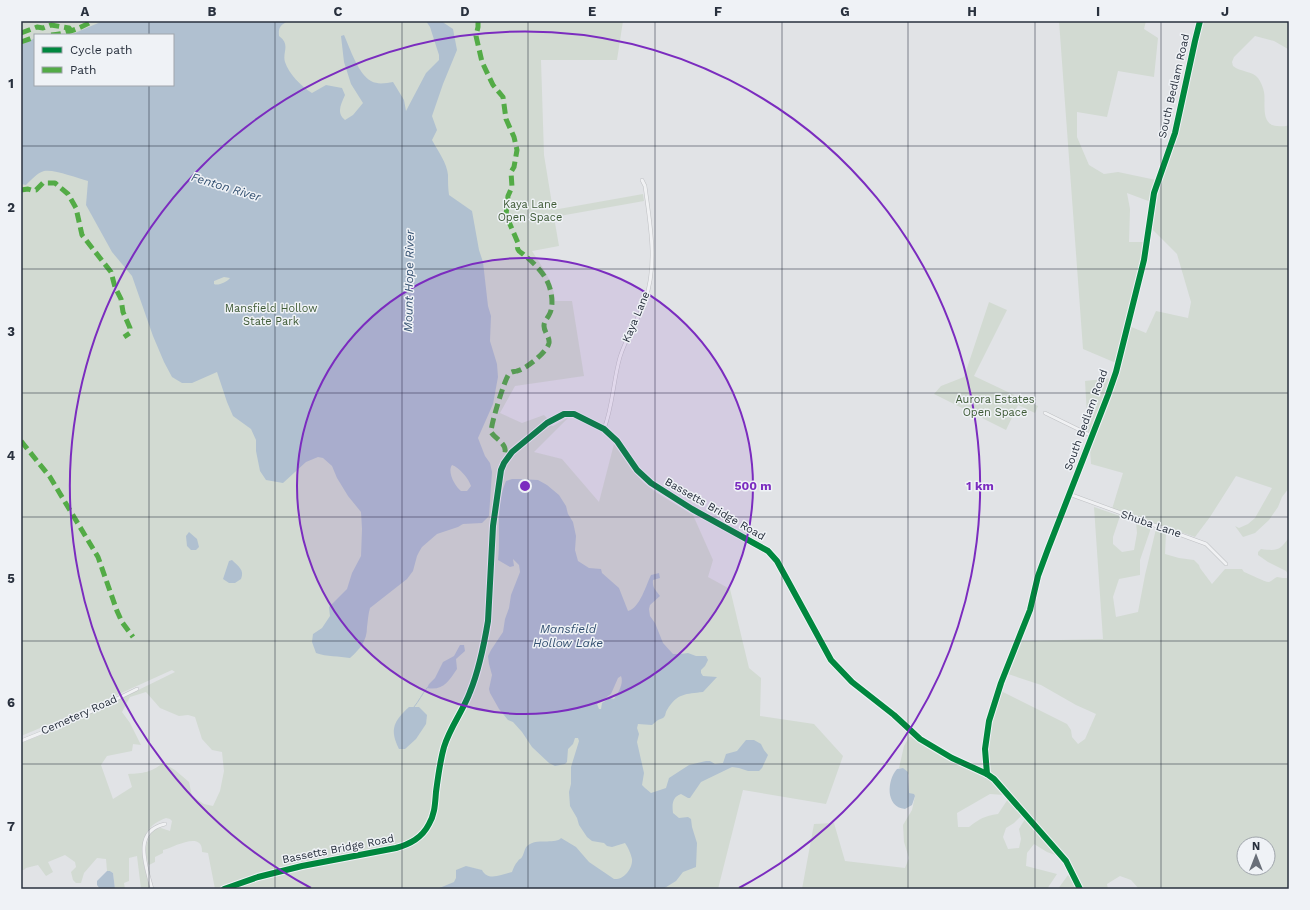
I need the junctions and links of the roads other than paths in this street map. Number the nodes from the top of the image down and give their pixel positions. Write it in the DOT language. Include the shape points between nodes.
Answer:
graph roads {
  1 [pos="1200,21"];
  2 [pos="642,180"];
  3 [pos="1045,413"];
  4 [pos="604,429"];
  5 [pos="1092,436"];
  6 [pos="1069,494"];
  7 [pos="1226,564"];
  8 [pos="136,689"];
  9 [pos="21,741"];
  10 [pos="987,774"];
  11 [pos="165,824"];
  12 [pos="152,889"];
  13 [pos="224,889"];
  14 [pos="1080,889"];
  1 -- 5 [label="street, South Bedlam Road" via="1175,133 1154,193 1144,260 1116,372"];
  2 -- 4 [label="street, Kaya Lane" via="645,186 652,244 650,285 620,357"];
  3 -- 5 [label="street"];
  4 -- 10 [label="street, Bassetts Bridge Road" via="617,441 637,470 651,484 768,551 777,561 831,660 852,682 920,739 952,758"];
  4 -- 13 [label="street, Bassetts Bridge Road" via="574,414 564,414 547,423 512,452 504,463 500,474 494,526 484,643 470,692 444,747 434,812 426,830 410,843 396,848 302,866"];
  5 -- 6 [label="street, South Bedlam Road"];
  6 -- 7 [label="street, Shuba Lane" via="1206,544"];
  6 -- 10 [label="street, South Bedlam Road" via="989,721 985,749"];
  8 -- 9 [label="street, Cemetery Road" via="78,718"];
  10 -- 14 [label="street, Bassetts Bridge Road" via="1066,861"];
  11 -- 12 [label="street" via="150,830 145,840 144,856"];
}
